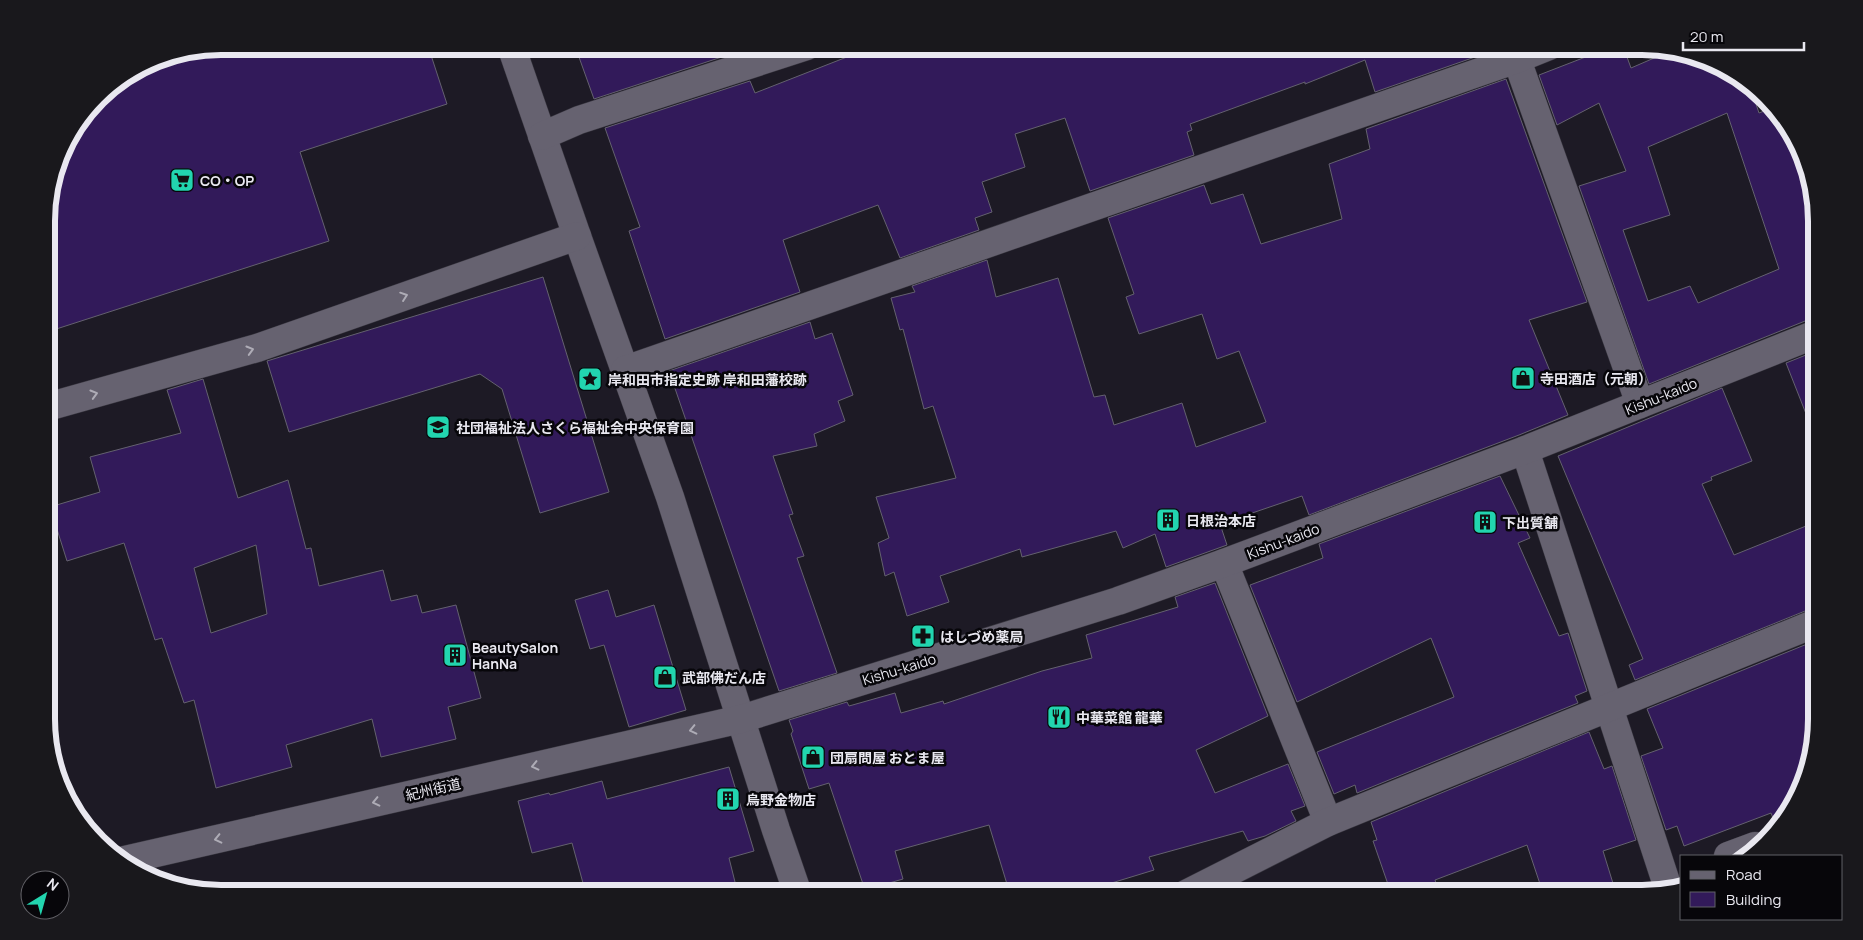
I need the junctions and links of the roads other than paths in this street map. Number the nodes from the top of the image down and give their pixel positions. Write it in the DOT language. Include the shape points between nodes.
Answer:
graph roads {
  1 [pos="514,55"];
  2 [pos="779,55"];
  3 [pos="1508,55"];
  4 [pos="1515,55"];
  5 [pos="542,136"];
  6 [pos="576,236"];
  7 [pos="1808,337"];
  8 [pos="625,370"];
  9 [pos="1640,404"];
  10 [pos="55,405"];
  11 [pos="1525,450"];
  12 [pos="1224,563"];
  13 [pos="1808,625"];
  14 [pos="1607,706"];
  15 [pos="741,719"];
  16 [pos="1328,822"];
  17 [pos="132,858"];
  18 [pos="1672,881"];
  19 [pos="795,885"];
  20 [pos="1204,885"];
  1 -- 5 [label="street"];
  2 -- 5 [label="street" via="579,120"];
  3 -- 8 [label="street"];
  4 -- 9 [label="street"];
  5 -- 6 [label="street"];
  6 -- 8 [label="street"];
  10 -- 6 [label="street, one-way" via="257,348"];
  7 -- 9 [label="street, Kishu-kaido"];
  8 -- 15 [label="street" via="670,497"];
  9 -- 11 [label="street, Kishu-kaido"];
  11 -- 12 [label="street, Kishu-kaido"];
  11 -- 14 [label="street"];
  12 -- 15 [label="street, Kishu-kaido" via="1118,601"];
  12 -- 16 [label="street"];
  13 -- 14 [label="street"];
  14 -- 16 [label="street"];
  14 -- 18 [label="street"];
  15 -- 17 [label="street, 紀州街道, one-way"];
  15 -- 19 [label="street"];
  16 -- 20 [label="street"];
}
